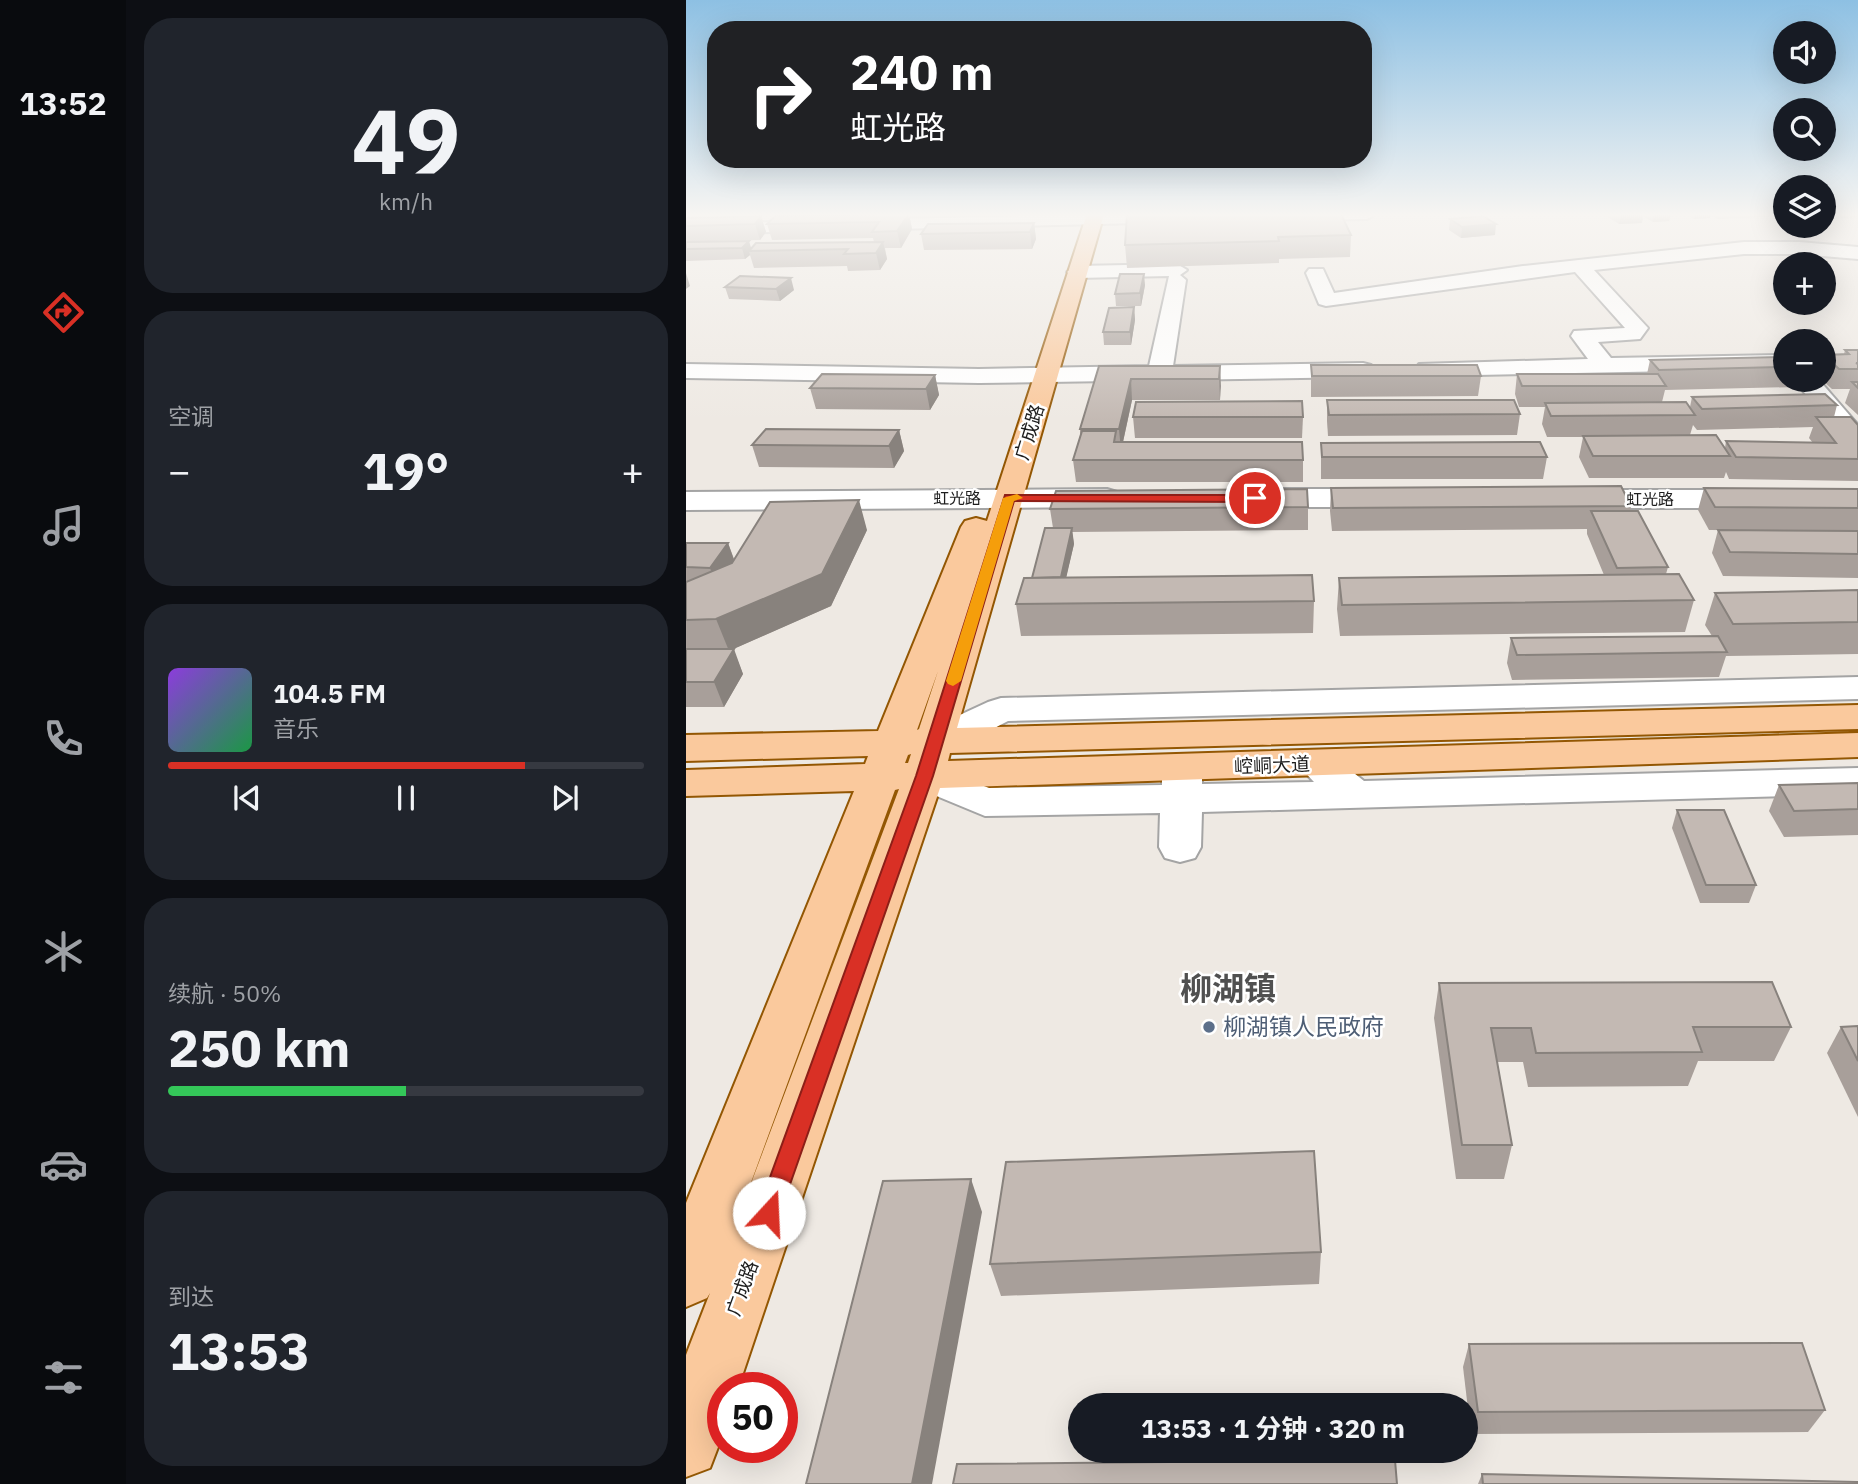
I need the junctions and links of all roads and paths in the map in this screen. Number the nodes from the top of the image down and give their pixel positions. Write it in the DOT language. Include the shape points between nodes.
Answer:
graph roads {
  1 [pos="1066,283"];
  2 [pos="1073,283"];
  3 [pos="1176,283"];
  4 [pos="1320,283"];
  5 [pos="1451,283"];
  6 [pos="1596,283"];
  7 [pos="1773,362"];
  8 [pos="1605,366"];
  9 [pos="1382,369"];
  10 [pos="1410,369"];
  11 [pos="686,372"];
  12 [pos="1160,373"];
  13 [pos="1036,375"];
  14 [pos="1815,392"];
  15 [pos="1858,441"];
  16 [pos="998,498"];
  17 [pos="1134,498"];
  18 [pos="1232,498"];
  19 [pos="1413,499"];
  20 [pos="1552,499"];
  21 [pos="1858,499"];
  22 [pos="686,500"];
  23 [pos="1858,688"];
  24 [pos="1858,717"];
  25 [pos="1858,745"];
  26 [pos="686,748"];
  27 [pos="930,759"];
  28 [pos="885,760"];
  29 [pos="1315,763"];
  30 [pos="1858,781"];
  31 [pos="686,783"];
  32 [pos="1182,783"];
  33 [pos="1355,795"];
  34 [pos="1180,847"];
  35 [pos="686,1276"];
  36 [pos="686,1444"];
  1 -- 13 [label="main road, 广成路"];
  2 -- 13 [label="main road, 广成路"];
  3 -- 12 [label="street"];
  4 -- 5 [label="street" via="1326,300"];
  6 -- 8 [label="street" via="1637,328 1632,334 1583,336"];
  7 -- 8 [label="street"];
  8 -- 10 [label="street"];
  9 -- 12 [label="street"];
  11 -- 13 [label="street"];
  12 -- 13 [label="street"];
  13 -- 16 [label="main road, 广成路"];
  14 -- 15 [label="street"];
  16 -- 17 [label="street, 虹光路"];
  16 -- 22 [label="street, 虹光路"];
  16 -- 27 [label="main road, 广成路"];
  16 -- 28 [label="main road, 广成路"];
  18 -- 19 [label="street"];
  20 -- 21 [label="street, 虹光路"];
  23 -- 27 [label="street" via="1001,710"];
  24 -- 27 [label="main road, 崆峒大道"];
  25 -- 29 [label="main road, 崆峒大道"];
  26 -- 28 [label="main road, 崆峒大道"];
  27 -- 28 [label="main road, 崆峒大道"];
  27 -- 32 [label="street" via="985,802"];
  27 -- 36 [label="main road, 广成路"];
  28 -- 31 [label="main road, 崆峒大道"];
  28 -- 35 [label="main road, 广成路"];
  29 -- 32 [label="main road, 崆峒大道"];
  29 -- 33 [label="street"];
  30 -- 33 [label="street"];
  32 -- 33 [label="street"];
  32 -- 34 [label="street"];
}
